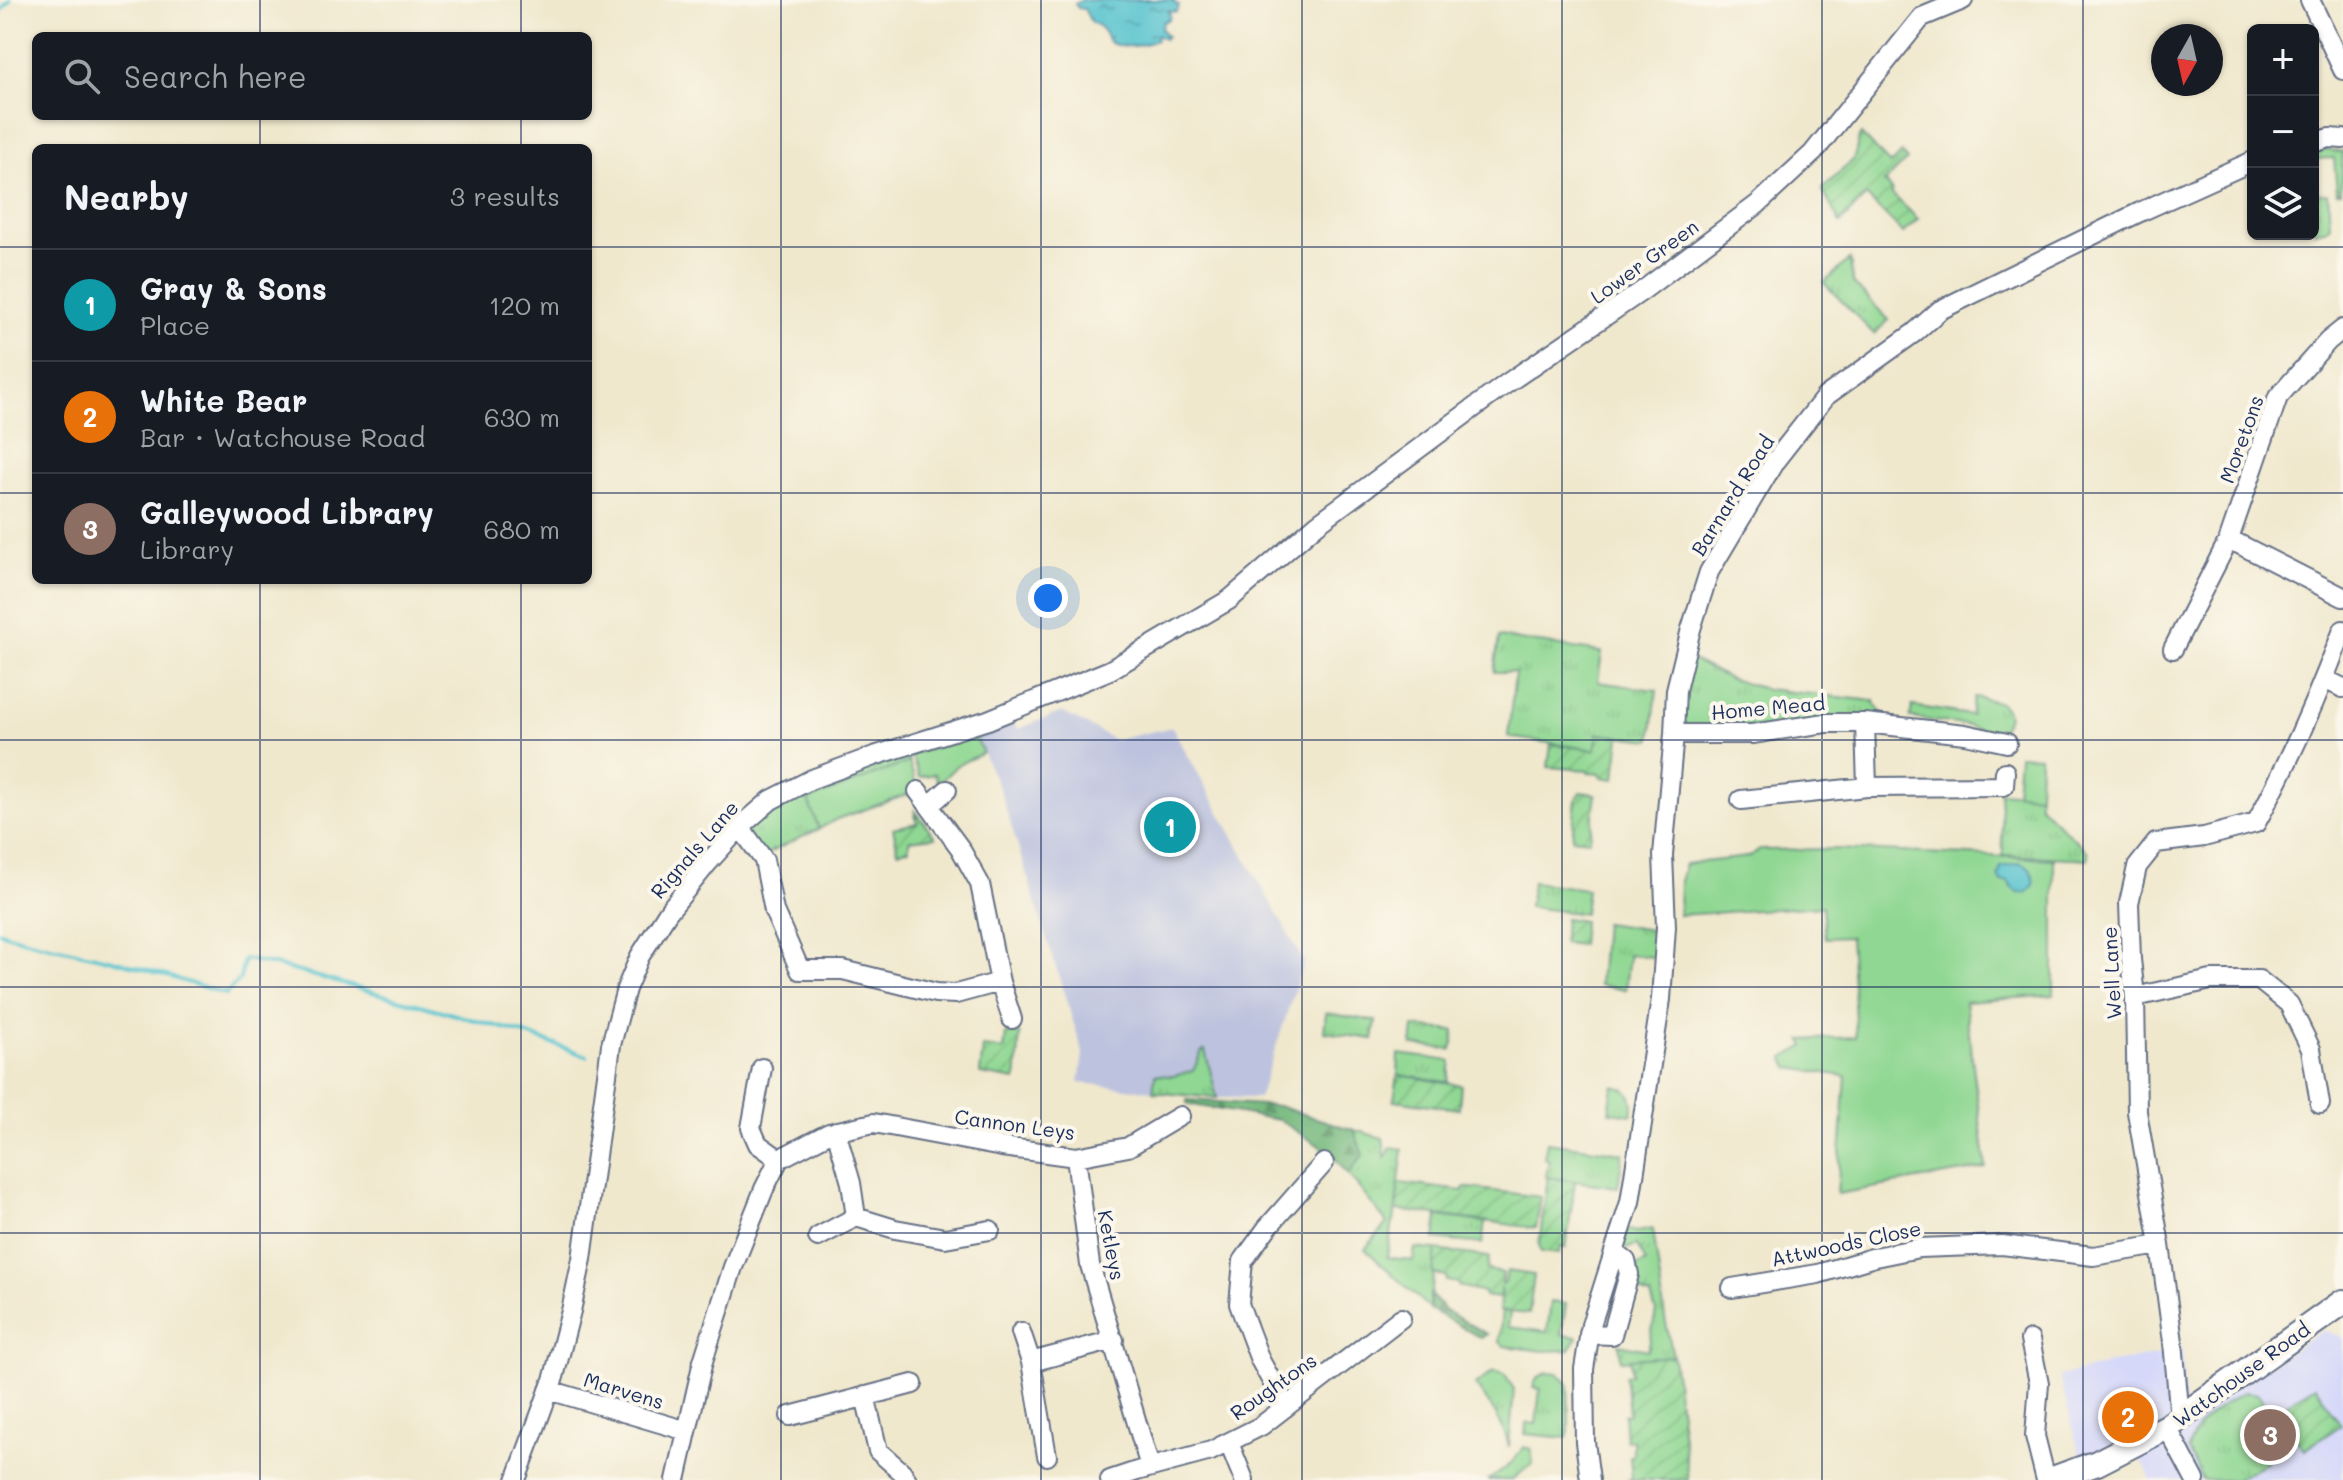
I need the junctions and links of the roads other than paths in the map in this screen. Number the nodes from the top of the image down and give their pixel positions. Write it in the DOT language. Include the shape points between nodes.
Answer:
graph roads {
  1 [pos="1963,0"];
  2 [pos="2310,0"];
  3 [pos="2343,70"];
  4 [pos="2343,139"];
  5 [pos="2319,141"];
  6 [pos="2247,164"];
  7 [pos="2343,329"];
  8 [pos="1317,524"];
  9 [pos="2229,539"];
  10 [pos="2343,597"];
  11 [pos="2343,630"];
  12 [pos="2173,649"];
  13 [pos="2324,679"];
  14 [pos="2343,688"];
  15 [pos="1865,723"];
  16 [pos="1674,734"];
  17 [pos="2007,743"];
  18 [pos="2005,772"];
  19 [pos="1867,787"];
  20 [pos="947,790"];
  21 [pos="1741,800"];
  22 [pos="740,827"];
  23 [pos="1000,982"];
  24 [pos="2135,997"];
  25 [pos="1012,1019"];
  26 [pos="762,1068"];
  27 [pos="2320,1104"];
  28 [pos="1180,1116"];
  29 [pos="836,1131"];
  30 [pos="1076,1157"];
  31 [pos="779,1159"];
  32 [pos="1324,1163"];
  33 [pos="856,1217"];
  34 [pos="990,1230"];
  35 [pos="818,1237"];
  36 [pos="2160,1245"];
  37 [pos="1732,1288"];
  38 [pos="2343,1302"];
  39 [pos="1401,1318"];
  40 [pos="1021,1332"];
  41 [pos="1114,1340"];
  42 [pos="2030,1340"];
  43 [pos="1031,1362"];
  44 [pos="913,1384"];
  45 [pos="549,1390"];
  46 [pos="865,1396"];
  47 [pos="1286,1407"];
  48 [pos="790,1416"];
  49 [pos="2174,1422"];
  50 [pos="687,1431"];
  51 [pos="1229,1443"];
  52 [pos="1047,1456"];
  53 [pos="1150,1467"];
  54 [pos="516,1480"];
  55 [pos="676,1480"];
  56 [pos="907,1480"];
  57 [pos="1110,1480"];
  58 [pos="1244,1480"];
  59 [pos="1590,1480"];
  60 [pos="2048,1480"];
  61 [pos="2195,1480"];
  1 -- 8 [label="street, Lower Green" via="1922,17 1813,153 1758,204"];
  2 -- 3 [label="street"];
  4 -- 5 [label="street"];
  6 -- 16 [label="street, Barnard Road" via="1940,310 1826,396 1775,461 1709,572 1676,690"];
  7 -- 9 [label="street, Moretons" via="2278,397"];
  8 -- 22 [label="street, Rignals Lane" via="1229,600 1110,670 988,720 812,779 771,800"];
  9 -- 10 [label="street"];
  9 -- 12 [label="street, Moretons"];
  11 -- 13 [label="street, Well Lane"];
  13 -- 14 [label="street"];
  13 -- 24 [label="street, Well Lane" via="2256,823 2156,843 2137,867 2129,903"];
  15 -- 16 [label="street, Home Mead" via="1752,734"];
  15 -- 17 [label="street, Home Mead"];
  15 -- 19 [label="street"];
  16 -- 59 [label="street, Barnard Road" via="1663,855 1661,999 1630,1202 1589,1334 1584,1383"];
  18 -- 19 [label="street" via="2004,786"];
  19 -- 21 [label="street"];
  20 -- 23 [label="street" via="924,798 980,884"];
  22 -- 23 [label="street" via="764,860 774,911 797,978 843,970 912,989 956,994"];
  22 -- 45 [label="street, Rignals Lane" via="649,940 623,997 611,1045 582,1259"];
  23 -- 25 [label="street"];
  24 -- 27 [label="street" via="2211,980 2259,980 2289,1004 2311,1049"];
  24 -- 36 [label="street, Well Lane" via="2137,1112"];
  26 -- 31 [label="street" via="751,1128 758,1144"];
  28 -- 30 [label="street, Cannon Leys" via="1128,1147"];
  29 -- 30 [label="street, Cannon Leys" via="874,1123"];
  29 -- 31 [label="street, Cannon Leys"];
  29 -- 33 [label="street"];
  30 -- 41 [label="street, Ketleys" via="1090,1265"];
  31 -- 50 [label="street" via="733,1267"];
  32 -- 47 [label="street" via="1243,1261 1239,1304 1260,1360"];
  33 -- 34 [label="street" via="945,1238"];
  33 -- 35 [label="street"];
  36 -- 37 [label="street, Attwoods Close" via="2081,1257 2002,1245 1919,1248 1809,1276"];
  36 -- 49 [label="street, Well Lane" via="2173,1342"];
  38 -- 49 [label="street, Watchouse Road"];
  39 -- 47 [label="street, Roughtons"];
  40 -- 43 [label="street"];
  41 -- 43 [label="street"];
  41 -- 53 [label="street, Ketleys"];
  42 -- 60 [label="street" via="2039,1383 2035,1436"];
  43 -- 52 [label="street"];
  44 -- 46 [label="street"];
  45 -- 50 [label="street, Marvens"];
  45 -- 54 [label="street, Rignals Lane"];
  46 -- 48 [label="street"];
  46 -- 56 [label="street" via="878,1451"];
  47 -- 51 [label="street, Roughtons"];
  49 -- 60 [label="street, Watchouse Road" via="2097,1463"];
  49 -- 61 [label="street"];
  50 -- 55 [label="street"];
  51 -- 53 [label="street, Roughtons"];
  51 -- 58 [label="street"];
  53 -- 57 [label="street, Roughtons"];
}
